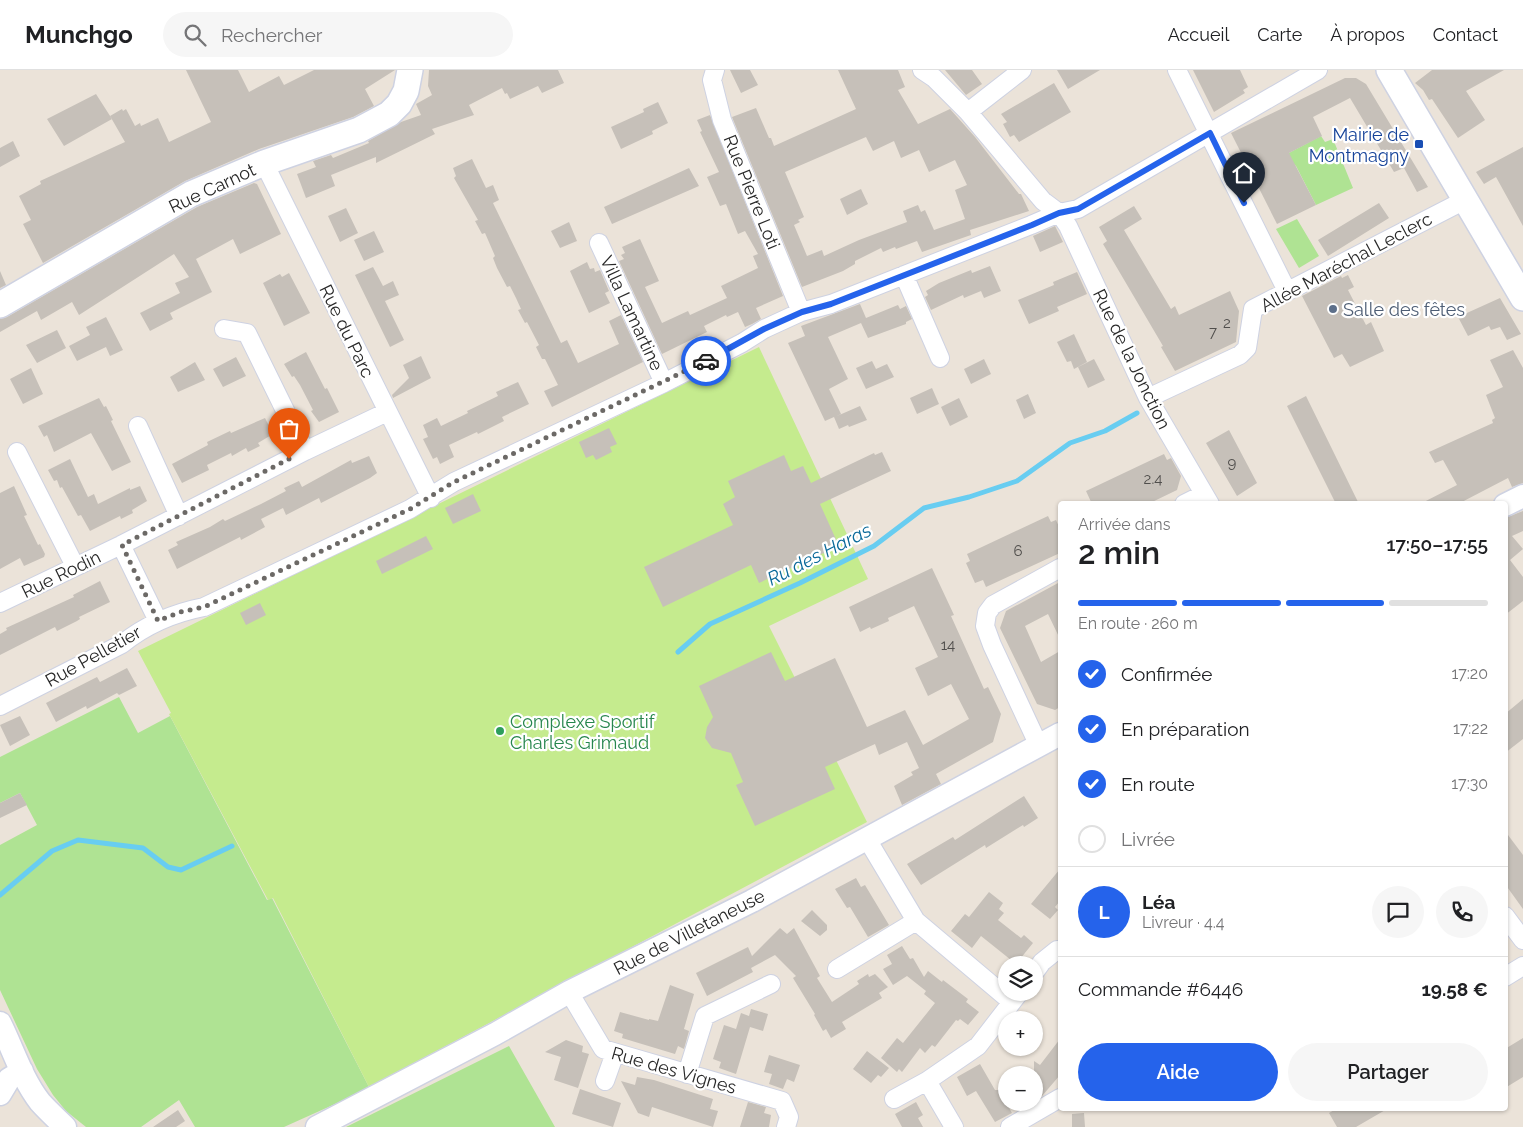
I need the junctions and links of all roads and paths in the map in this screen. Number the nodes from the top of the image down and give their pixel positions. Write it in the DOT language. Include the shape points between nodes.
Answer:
graph roads {
  1 [pos="410,70"];
  2 [pos="715,70"];
  3 [pos="922,70"];
  4 [pos="1022,70"];
  5 [pos="1177,70"];
  6 [pos="1318,70"];
  7 [pos="1389,70"];
  8 [pos="968,112"];
  9 [pos="1210,133"];
  10 [pos="264,163"];
  11 [pos="1465,200"];
  12 [pos="1059,213"];
  13 [pos="599,243"];
  14 [pos="904,275"];
  15 [pos="1287,292"];
  16 [pos="1523,298"];
  17 [pos="0,305"];
  18 [pos="802,312"];
  19 [pos="224,329"];
  20 [pos="940,358"];
  21 [pos="664,383"];
  22 [pos="1148,398"];
  23 [pos="387,412"];
  24 [pos="138,426"];
  25 [pos="305,451"];
  26 [pos="17,452"];
  27 [pos="1523,496"];
  28 [pos="431,498"];
  29 [pos="1207,499"];
  30 [pos="1508,504"];
  31 [pos="179,516"];
  32 [pos="122,545"];
  33 [pos="75,566"];
  34 [pos="1058,569"];
  35 [pos="0,603"];
  36 [pos="158,621"];
  37 [pos="0,706"];
  38 [pos="1058,735"];
  39 [pos="1039,746"];
  40 [pos="867,839"];
  41 [pos="1508,920"];
  42 [pos="916,921"];
  43 [pos="1523,940"];
  44 [pos="1058,951"];
  45 [pos="1043,961"];
  46 [pos="1523,966"];
  47 [pos="837,969"];
  48 [pos="1508,975"];
  49 [pos="998,983"];
  50 [pos="771,984"];
  51 [pos="568,992"];
  52 [pos="1013,1001"];
  53 [pos="0,1023"];
  54 [pos="615,1053"];
  55 [pos="22,1071"];
  56 [pos="687,1074"];
  57 [pos="605,1081"];
  58 [pos="928,1081"];
  59 [pos="0,1094"];
  60 [pos="894,1099"];
  61 [pos="1058,1099"];
  62 [pos="65,1127"];
  63 [pos="317,1127"];
  64 [pos="786,1127"];
  65 [pos="954,1127"];
  66 [pos="1010,1127"];
  1 -- 10 [label="main road, Rue Carnot" via="400,104 389,114 359,130"];
  2 -- 18 [label="street, Rue Pierre Loti" via="712,80 722,120"];
  3 -- 8 [label="street"];
  4 -- 8 [label="street"];
  5 -- 9 [label="street"];
  6 -- 9 [label="street, Rue Pelletier"];
  7 -- 11 [label="main road"];
  8 -- 12 [label="street" via="1043,202"];
  9 -- 12 [label="street, Rue Pelletier" via="1078,209"];
  9 -- 15 [label="street"];
  10 -- 17 [label="main road, Rue Carnot" via="191,194"];
  10 -- 23 [label="street, Rue du Parc"];
  11 -- 15 [label="street, Allée Maréchal Leclerc"];
  11 -- 16 [label="main road"];
  12 -- 14 [label="street, Rue Pelletier"];
  12 -- 22 [label="street, Rue de la Jonction"];
  13 -- 21 [label="street, Villa Lamartine"];
  14 -- 18 [label="street, Rue Pelletier"];
  14 -- 20 [label="street"];
  15 -- 22 [label="street, Allée Maréchal Leclerc" via="1254,309 1247,348 1240,355"];
  18 -- 21 [label="street, Rue Pelletier"];
  19 -- 25 [label="street" via="247,333"];
  21 -- 28 [label="street, Rue Pelletier" via="454,482"];
  22 -- 29 [label="street, Rue de la Jonction"];
  23 -- 25 [label="street, Rue Rodin"];
  23 -- 28 [label="street, Rue du Parc"];
  24 -- 31 [label="street"];
  25 -- 31 [label="street, Rue Rodin"];
  26 -- 33 [label="street"];
  27 -- 30 [label="street"];
  28 -- 36 [label="street, Rue Pelletier" via="204,607"];
  31 -- 32 [label="street, Rue Rodin"];
  32 -- 33 [label="street, Rue Rodin"];
  32 -- 36 [label="street, Rue Rodin"];
  33 -- 35 [label="street, Rue Rodin"];
  34 -- 39 [label="street" via="993,605 987,613 985,626"];
  36 -- 37 [label="street, Rue Pelletier" via="122,644"];
  38 -- 39 [label="street, Rue de Villetaneuse"];
  39 -- 40 [label="street, Rue de Villetaneuse"];
  40 -- 42 [label="street"];
  40 -- 51 [label="street, Rue de Villetaneuse" via="752,901"];
  41 -- 43 [label="street"];
  42 -- 47 [label="street"];
  42 -- 49 [label="street"];
  44 -- 45 [label="street"];
  46 -- 48 [label="street"];
  50 -- 56 [label="street" via="705,1016"];
  51 -- 54 [label="street, Rue des Vignes" via="603,1049"];
  51 -- 63 [label="street, Rue de Villetaneuse"];
  52 -- 58 [label="street" via="978,1046"];
  53 -- 55 [label="street"];
  54 -- 56 [label="street, Rue des Vignes"];
  54 -- 57 [label="street"];
  55 -- 59 [label="street" via="9,1079"];
  55 -- 62 [label="street" via="41,1102"];
  56 -- 64 [label="street, Rue des Vignes" via="782,1101 789,1116"];
  58 -- 60 [label="street"];
  58 -- 65 [label="street"];
  61 -- 66 [label="street"];
}
